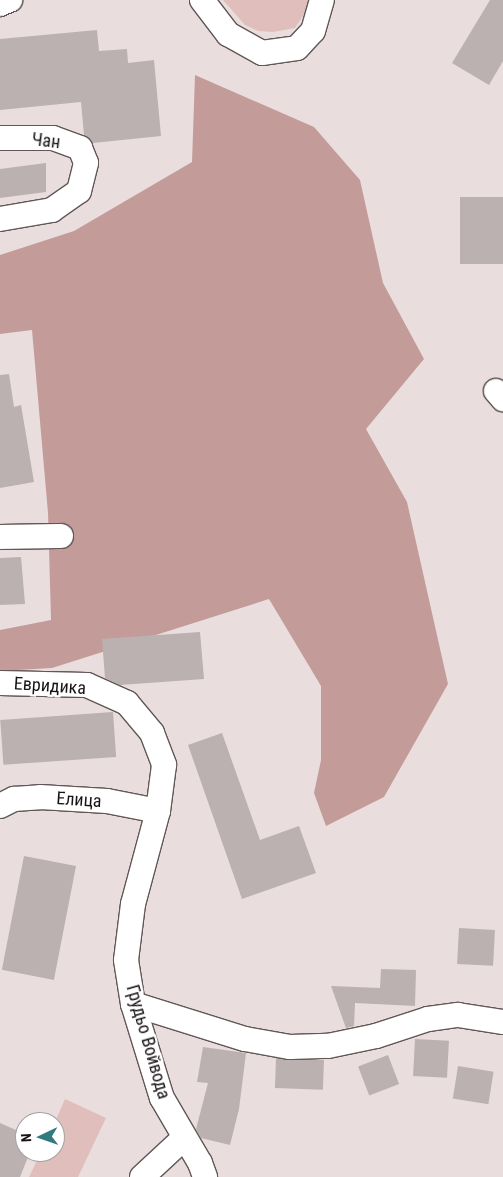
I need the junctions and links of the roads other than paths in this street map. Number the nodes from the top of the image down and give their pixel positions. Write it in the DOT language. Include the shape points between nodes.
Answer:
graph roads {
  1 [pos="10,0"];
  2 [pos="202,0"];
  3 [pos="322,0"];
  4 [pos="0,4"];
  5 [pos="0,138"];
  6 [pos="0,220"];
  7 [pos="61,536"];
  8 [pos="0,537"];
  9 [pos="0,683"];
  10 [pos="0,806"];
  11 [pos="158,811"];
  12 [pos="132,1004"];
  13 [pos="503,1022"];
  14 [pos="184,1138"];
  15 [pos="142,1177"];
  16 [pos="205,1177"];
  1 -- 4 [label="street"];
  2 -- 3 [label="street" via="228,34 262,53 297,48 314,31"];
  5 -- 6 [label="street, Чан" via="54,138 80,148 86,163 79,190 52,210"];
  7 -- 8 [label="street"];
  9 -- 11 [label="street, Евридика" via="87,685 127,703 152,733 164,765"];
  10 -- 11 [label="street, Елица" via="14,799 40,797 107,801"];
  11 -- 12 [label="street, Грудьо Войвода" via="133,904 126,960"];
  12 -- 13 [label="street" via="245,1039 290,1047 328,1046 376,1036 428,1019 458,1015"];
  12 -- 14 [label="street, Грудьо Войвода" via="162,1098"];
  14 -- 15 [label="street"];
  14 -- 16 [label="street, Грудьо Войвода"];
}
